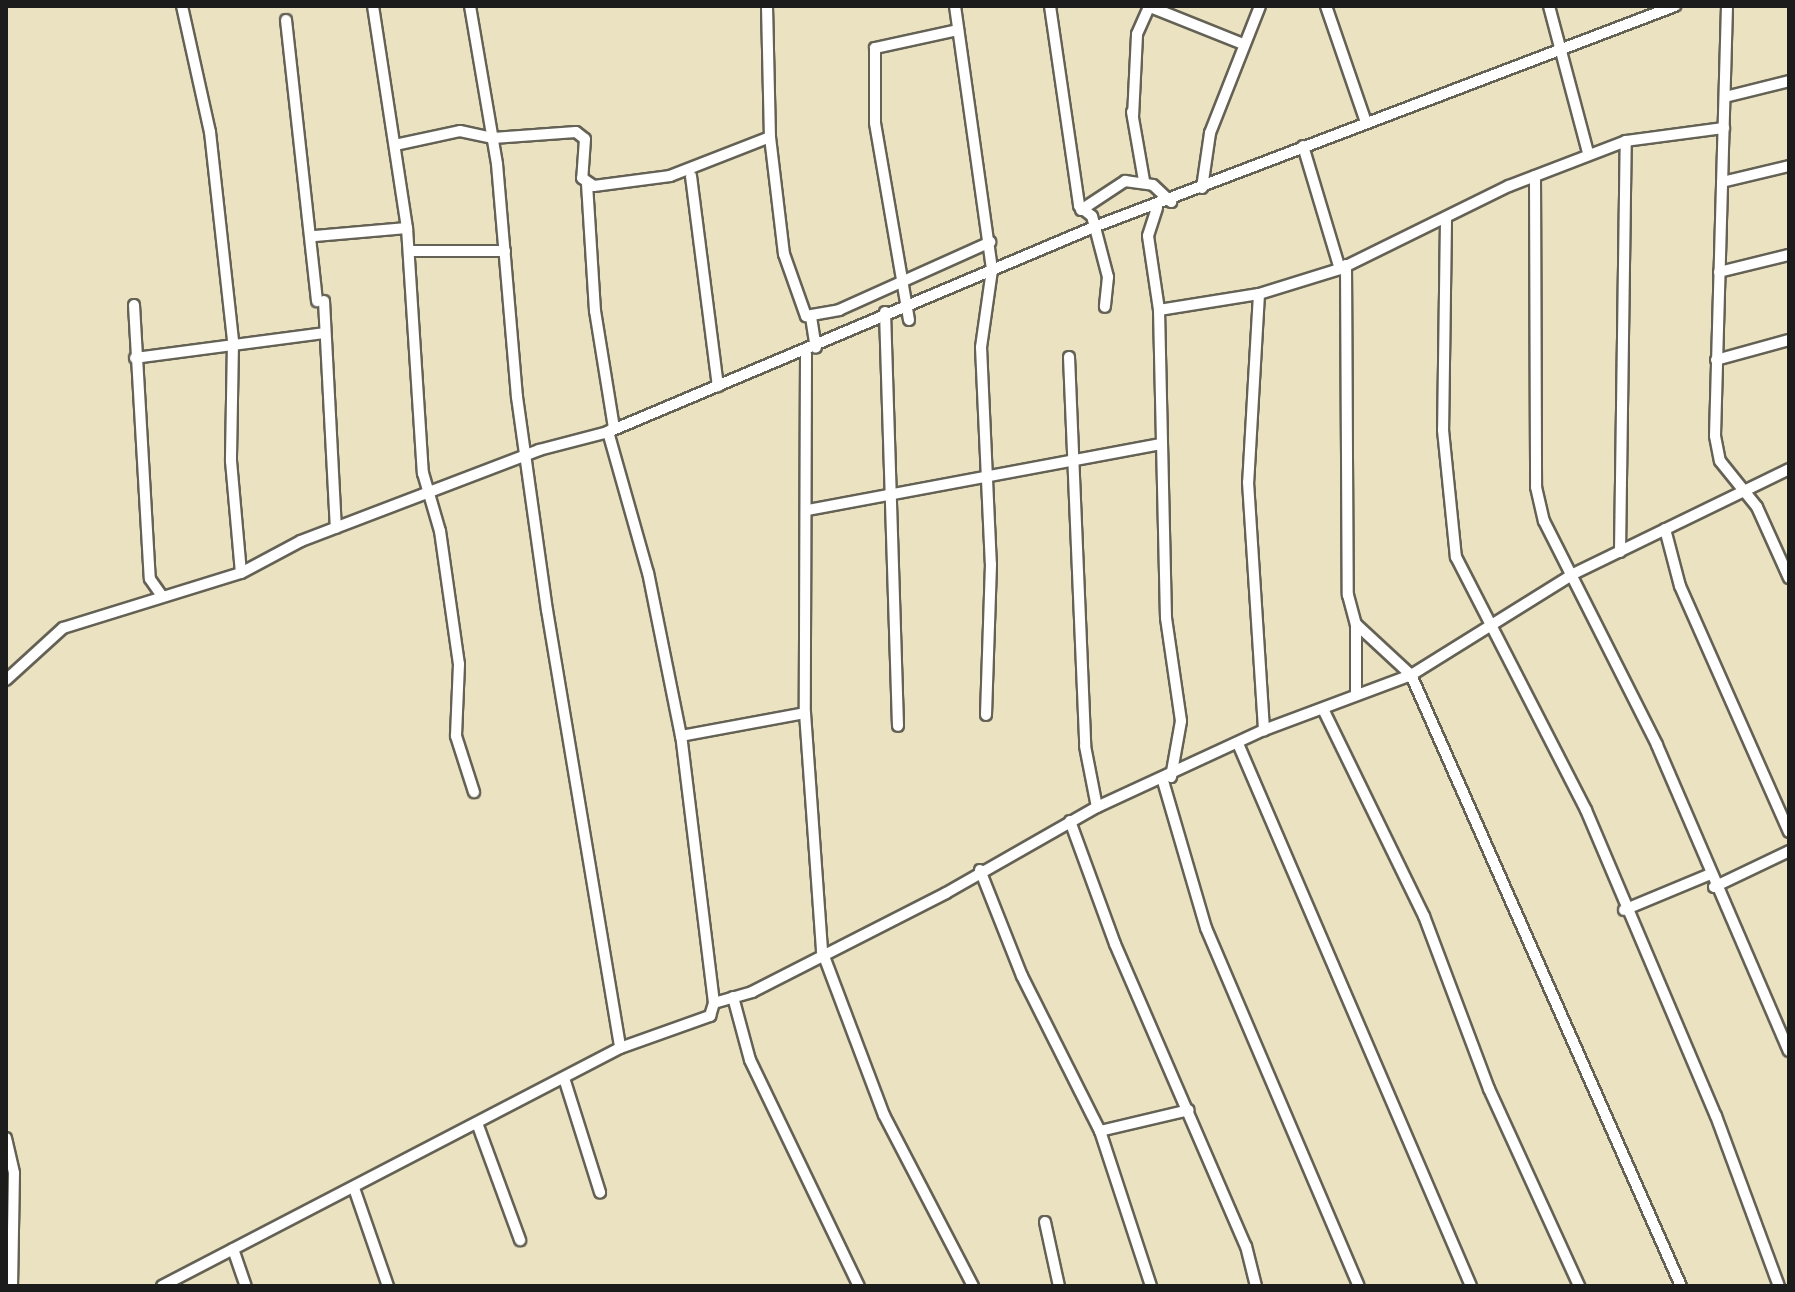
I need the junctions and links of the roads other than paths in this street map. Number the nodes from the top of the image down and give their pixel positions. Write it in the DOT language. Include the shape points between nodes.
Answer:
graph roads {
  1 [pos="182,6"];
  2 [pos="373,6"];
  3 [pos="470,6"];
  4 [pos="767,6"];
  5 [pos="955,6"];
  6 [pos="1050,6"];
  7 [pos="1260,6"];
  8 [pos="1326,6"];
  9 [pos="1549,6"];
  10 [pos="1675,6"];
  11 [pos="1727,6"];
  12 [pos="1149,7"];
  13 [pos="1651,8"];
  14 [pos="286,20"];
  15 [pos="958,30"];
  16 [pos="1243,44"];
  17 [pos="1560,48"];
  18 [pos="1789,81"];
  19 [pos="1129,96"];
  20 [pos="1725,97"];
  21 [pos="1133,117"];
  22 [pos="1366,122"];
  23 [pos="1724,128"];
  24 [pos="770,137"];
  25 [pos="493,138"];
  26 [pos="1626,141"];
  27 [pos="395,145"];
  28 [pos="1303,146"];
  29 [pos="1588,153"];
  30 [pos="878,161"];
  31 [pos="1789,166"];
  32 [pos="691,176"];
  33 [pos="1535,176"];
  34 [pos="1144,181"];
  35 [pos="1722,182"];
  36 [pos="587,183"];
  37 [pos="1202,188"];
  38 [pos="1171,202"];
  39 [pos="1086,206"];
  40 [pos="1157,208"];
  41 [pos="1446,220"];
  42 [pos="1093,222"];
  43 [pos="407,228"];
  44 [pos="315,236"];
  45 [pos="990,242"];
  46 [pos="409,251"];
  47 [pos="505,251"];
  48 [pos="1789,255"];
  49 [pos="951,261"];
  50 [pos="1343,267"];
  51 [pos="992,270"];
  52 [pos="1719,272"];
  53 [pos="902,283"];
  54 [pos="954,284"];
  55 [pos="1259,294"];
  56 [pos="907,303"];
  57 [pos="134,305"];
  58 [pos="1105,307"];
  59 [pos="1159,310"];
  60 [pos="885,312"];
  61 [pos="811,317"];
  62 [pos="909,320"];
  63 [pos="324,333"];
  64 [pos="1789,340"];
  65 [pos="233,342"];
  66 [pos="816,348"];
  67 [pos="806,354"];
  68 [pos="1069,357"];
  69 [pos="135,358"];
  70 [pos="1716,360"];
  71 [pos="718,386"];
  72 [pos="608,432"];
  73 [pos="1160,444"];
  74 [pos="528,454"];
  75 [pos="1075,458"];
  76 [pos="1789,469"];
  77 [pos="983,473"];
  78 [pos="1741,491"];
  79 [pos="427,494"];
  80 [pos="890,494"];
  81 [pos="808,510"];
  82 [pos="336,528"];
  83 [pos="1665,529"];
  84 [pos="1620,552"];
  85 [pos="241,573"];
  86 [pos="1573,574"];
  87 [pos="1789,578"];
  88 [pos="162,596"];
  89 [pos="1356,624"];
  90 [pos="1492,624"];
  91 [pos="1411,675"];
  92 [pos="6,680"];
  93 [pos="1356,695"];
  94 [pos="1323,709"];
  95 [pos="805,713"];
  96 [pos="986,715"];
  97 [pos="898,726"];
  98 [pos="1264,730"];
  99 [pos="681,736"];
  100 [pos="1239,746"];
  101 [pos="1167,779"];
  102 [pos="474,792"];
  103 [pos="1097,807"];
  104 [pos="1070,821"];
  105 [pos="1789,832"];
  106 [pos="1789,851"];
  107 [pos="980,870"];
  108 [pos="1708,875"];
  109 [pos="1714,887"];
  110 [pos="1624,910"];
  111 [pos="822,951"];
  112 [pos="733,997"];
  113 [pos="714,1003"];
  114 [pos="620,1048"];
  115 [pos="1789,1051"];
  116 [pos="564,1078"];
  117 [pos="1189,1110"];
  118 [pos="477,1123"];
  119 [pos="1100,1131"];
  120 [pos="6,1138"];
  121 [pos="354,1188"];
  122 [pos="600,1192"];
  123 [pos="1045,1222"];
  124 [pos="520,1240"];
  125 [pos="233,1249"];
  126 [pos="12,1286"];
  127 [pos="162,1286"];
  128 [pos="246,1286"];
  129 [pos="388,1286"];
  130 [pos="859,1286"];
  131 [pos="973,1286"];
  132 [pos="1059,1286"];
  133 [pos="1151,1286"];
  134 [pos="1256,1286"];
  135 [pos="1359,1286"];
  136 [pos="1471,1286"];
  137 [pos="1579,1286"];
  138 [pos="1681,1286"];
  139 [pos="1779,1286"];
  1 -- 65 [label="street" via="210,132"];
  2 -- 27 [label="street"];
  3 -- 25 [label="street"];
  4 -- 24 [label="street"];
  5 -- 15 [label="street"];
  6 -- 39 [label="street"];
  7 -- 16 [label="street"];
  8 -- 22 [label="street"];
  9 -- 17 [label="street"];
  10 -- 13 [label="street"];
  11 -- 20 [label="street"];
  12 -- 16 [label="street"];
  12 -- 21 [label="street" via="1137,34"];
  13 -- 17 [label="street"];
  14 -- 44 [label="street"];
  15 -- 45 [label="street"];
  15 -- 62 [label="street" via="875,48 875,123"];
  16 -- 37 [label="street" via="1210,133"];
  17 -- 22 [label="street"];
  17 -- 29 [label="street"];
  18 -- 20 [label="street"];
  19 -- 21 [label="street"];
  20 -- 23 [label="street"];
  21 -- 34 [label="street"];
  22 -- 28 [label="street"];
  23 -- 26 [label="street"];
  23 -- 35 [label="street"];
  24 -- 36 [label="street" via="670,176"];
  24 -- 61 [label="street" via="784,254 800,312"];
  25 -- 27 [label="street" via="460,131"];
  25 -- 36 [label="street" via="582,135 580,172"];
  25 -- 47 [label="street"];
  26 -- 29 [label="street"];
  26 -- 84 [label="street"];
  27 -- 43 [label="street"];
  28 -- 37 [label="street"];
  28 -- 50 [label="street"];
  29 -- 33 [label="street"];
  30 -- 62 [label="street"];
  31 -- 35 [label="street"];
  32 -- 71 [label="street"];
  33 -- 41 [label="street"];
  33 -- 86 [label="street" via="1536,487 1544,521"];
  34 -- 38 [label="street"];
  34 -- 39 [label="street" via="1125,181"];
  35 -- 52 [label="street"];
  36 -- 72 [label="street" via="595,311 614,428"];
  37 -- 38 [label="street"];
  38 -- 40 [label="street"];
  39 -- 42 [label="street"];
  40 -- 42 [label="street"];
  40 -- 59 [label="street" via="1148,236"];
  41 -- 50 [label="street"];
  41 -- 90 [label="street" via="1446,514 1456,557"];
  42 -- 51 [label="street"];
  42 -- 58 [label="street" via="1110,289"];
  43 -- 44 [label="street"];
  43 -- 46 [label="street"];
  44 -- 63 [label="street"];
  45 -- 49 [label="street"];
  45 -- 51 [label="street"];
  46 -- 47 [label="street"];
  46 -- 79 [label="street"];
  47 -- 74 [label="street"];
  48 -- 52 [label="street"];
  49 -- 53 [label="street"];
  49 -- 54 [label="street"];
  50 -- 55 [label="street"];
  50 -- 89 [label="street" via="1348,595"];
  51 -- 54 [label="street"];
  51 -- 77 [label="street" via="981,347"];
  52 -- 70 [label="street"];
  53 -- 56 [label="street"];
  53 -- 61 [label="street"];
  53 -- 62 [label="street"];
  54 -- 56 [label="street"];
  55 -- 59 [label="street"];
  55 -- 98 [label="street" via="1248,482"];
  56 -- 60 [label="street"];
  57 -- 69 [label="street"];
  59 -- 73 [label="street"];
  60 -- 66 [label="street"];
  60 -- 80 [label="street"];
  61 -- 66 [label="street"];
  63 -- 65 [label="street"];
  63 -- 82 [label="street"];
  64 -- 70 [label="street"];
  65 -- 69 [label="street"];
  65 -- 85 [label="street" via="231,461"];
  66 -- 67 [label="street"];
  67 -- 71 [label="street"];
  67 -- 81 [label="street"];
  68 -- 75 [label="street"];
  69 -- 88 [label="street" via="150,579"];
  70 -- 78 [label="street" via="1715,436 1720,461"];
  71 -- 72 [label="street"];
  72 -- 74 [label="street"];
  72 -- 99 [label="street" via="648,573"];
  73 -- 75 [label="street"];
  73 -- 101 [label="street" via="1166,618 1181,721"];
  74 -- 79 [label="street"];
  74 -- 114 [label="street" via="572,780"];
  75 -- 77 [label="street"];
  75 -- 103 [label="street" via="1085,746"];
  76 -- 78 [label="street"];
  77 -- 80 [label="street"];
  77 -- 96 [label="street" via="991,564"];
  78 -- 83 [label="street"];
  78 -- 87 [label="street" via="1757,507"];
  79 -- 82 [label="street"];
  79 -- 102 [label="street" via="440,531 459,664 456,736"];
  80 -- 81 [label="street"];
  80 -- 97 [label="street"];
  81 -- 95 [label="street"];
  82 -- 85 [label="street"];
  83 -- 84 [label="street"];
  83 -- 105 [label="street" via="1680,586"];
  84 -- 86 [label="street"];
  85 -- 88 [label="street"];
  86 -- 90 [label="street"];
  86 -- 108 [label="street" via="1657,745"];
  88 -- 92 [label="street" via="63,628"];
  89 -- 91 [label="street"];
  89 -- 93 [label="street"];
  90 -- 91 [label="street"];
  90 -- 110 [label="street" via="1586,810"];
  91 -- 93 [label="street"];
  91 -- 138 [label="street"];
  93 -- 94 [label="street"];
  94 -- 98 [label="street"];
  94 -- 137 [label="street" via="1424,916 1489,1089"];
  95 -- 99 [label="street"];
  95 -- 111 [label="street"];
  98 -- 100 [label="street"];
  99 -- 113 [label="street"];
  100 -- 101 [label="street"];
  100 -- 136 [label="street"];
  101 -- 103 [label="street"];
  101 -- 135 [label="street" via="1206,928"];
  103 -- 104 [label="street"];
  104 -- 107 [label="street"];
  104 -- 117 [label="street" via="1115,944"];
  106 -- 109 [label="street"];
  107 -- 111 [label="street"];
  107 -- 119 [label="street"];
  108 -- 109 [label="street"];
  108 -- 110 [label="street"];
  109 -- 115 [label="street"];
  110 -- 139 [label="street" via="1716,1116"];
  111 -- 112 [label="street"];
  111 -- 131 [label="street" via="884,1115"];
  112 -- 113 [label="street"];
  112 -- 130 [label="street" via="750,1060"];
  113 -- 114 [label="street" via="710,1016"];
  114 -- 116 [label="street"];
  116 -- 118 [label="street"];
  116 -- 122 [label="street"];
  117 -- 119 [label="street"];
  117 -- 134 [label="street"];
  118 -- 121 [label="street"];
  118 -- 124 [label="street"];
  119 -- 133 [label="street"];
  120 -- 126 [label="street" via="14,1173"];
  121 -- 125 [label="street"];
  121 -- 129 [label="street"];
  123 -- 132 [label="street"];
  125 -- 127 [label="street"];
  125 -- 128 [label="street"];
}
